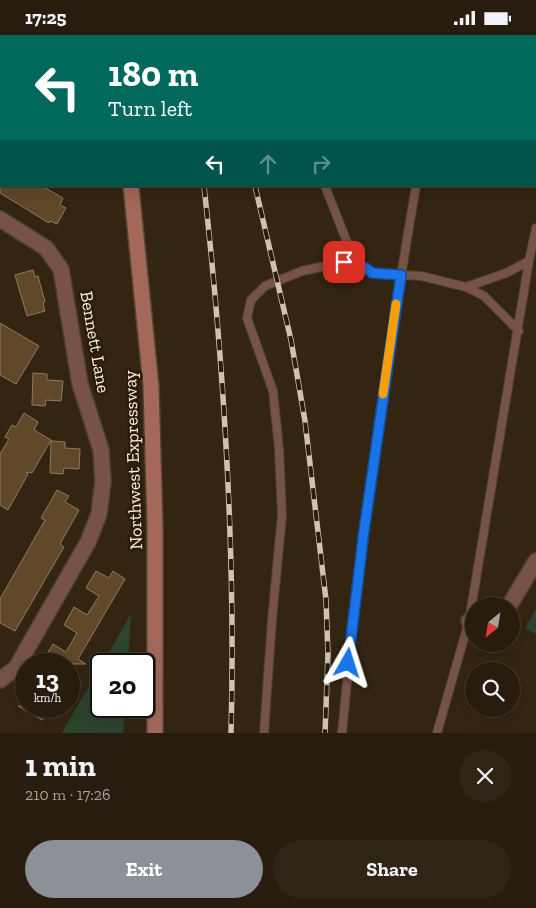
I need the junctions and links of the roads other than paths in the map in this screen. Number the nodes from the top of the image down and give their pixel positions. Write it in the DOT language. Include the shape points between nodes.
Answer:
graph roads {
  1 [pos="131,187"];
  2 [pos="325,187"];
  3 [pos="416,187"];
  4 [pos="0,219"];
  5 [pos="536,228"];
  6 [pos="529,261"];
  7 [pos="356,265"];
  8 [pos="401,275"];
  9 [pos="466,287"];
  10 [pos="519,331"];
  11 [pos="536,561"];
  12 [pos="475,597"];
  13 [pos="514,597"];
  14 [pos="465,641"];
  15 [pos="0,680"];
  16 [pos="155,733"];
  17 [pos="264,733"];
  18 [pos="342,733"];
  19 [pos="437,733"];
  1 -- 16 [label="main road, Northwest Expressway" via="151,386"];
  2 -- 7 [label="lane"];
  3 -- 8 [label="lane"];
  4 -- 15 [label="street, Bennett Lane" via="43,245 61,269 80,384 101,450 103,481 99,514 88,542 16,668"];
  5 -- 6 [label="lane"];
  6 -- 9 [label="lane"];
  6 -- 10 [label="lane"];
  7 -- 8 [label="lane" via="372,273"];
  7 -- 17 [label="lane" via="344,262 302,271 265,286 251,300 246,318 273,391 282,505"];
  8 -- 9 [label="lane" via="421,276"];
  8 -- 18 [label="lane" via="364,531"];
  9 -- 10 [label="lane" via="484,296"];
  10 -- 12 [label="lane"];
  11 -- 13 [label="street"];
  14 -- 19 [label="lane"];
}
